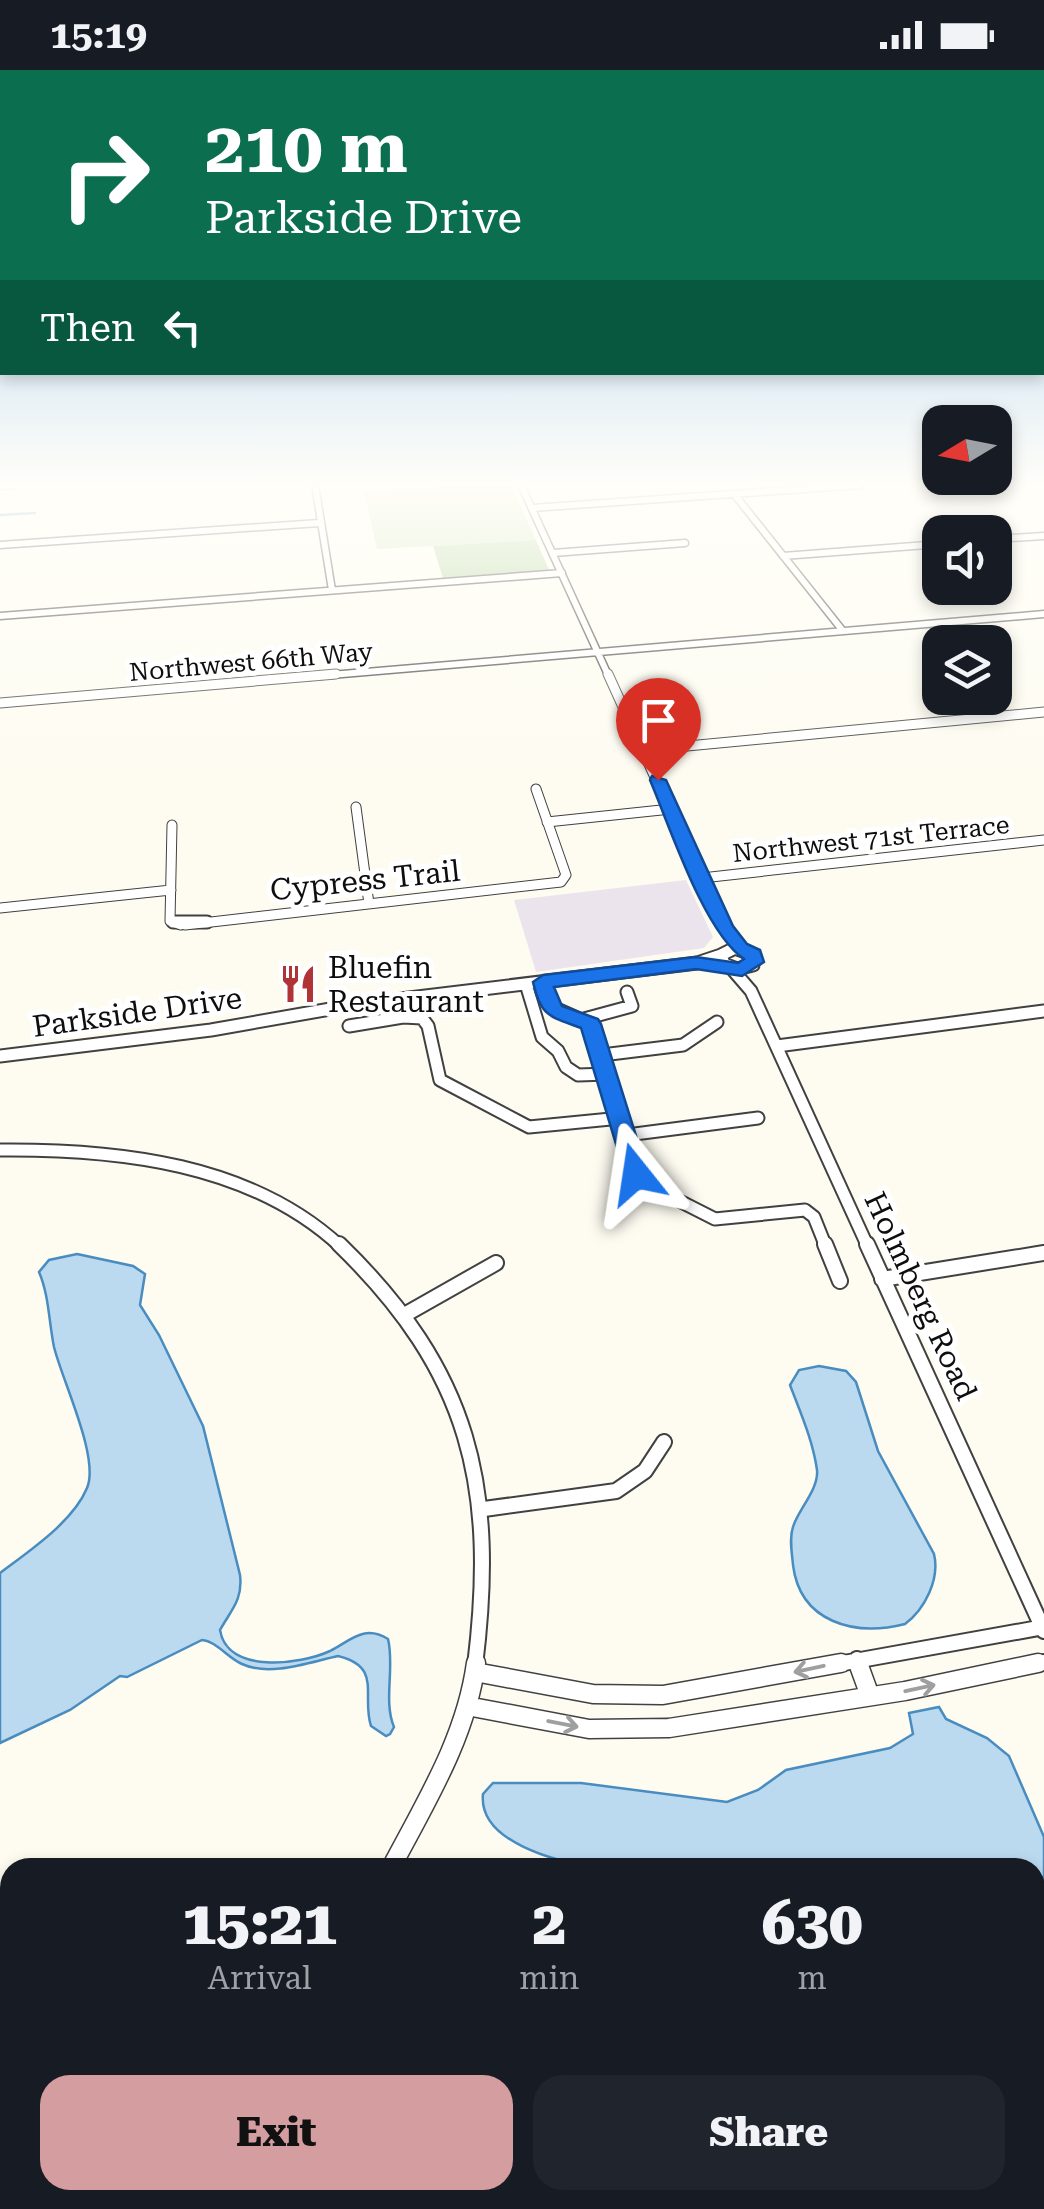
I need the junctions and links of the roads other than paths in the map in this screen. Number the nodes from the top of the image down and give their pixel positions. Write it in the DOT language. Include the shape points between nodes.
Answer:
graph roads {
  1 [pos="331,585"];
  2 [pos="402,585"];
  3 [pos="568,585"];
  4 [pos="806,585"];
  5 [pos="332,590"];
  6 [pos="1044,614"];
  7 [pos="0,616"];
  8 [pos="843,631"];
  9 [pos="599,652"];
  10 [pos="0,703"];
  11 [pos="1044,712"];
  12 [pos="644,750"];
  13 [pos="536,790"];
  14 [pos="356,808"];
  15 [pos="671,809"];
  16 [pos="547,822"];
  17 [pos="172,825"];
  18 [pos="1044,840"];
  19 [pos="702,878"];
  20 [pos="171,890"];
  21 [pos="369,904"];
  22 [pos="0,908"];
  23 [pos="724,928"];
  24 [pos="740,948"];
  25 [pos="722,954"];
  26 [pos="696,963"];
  27 [pos="750,967"];
  28 [pos="730,968"];
  29 [pos="543,982"];
  30 [pos="526,984"];
  31 [pos="748,985"];
  32 [pos="628,992"];
  33 [pos="1044,1011"];
  34 [pos="568,1016"];
  35 [pos="584,1019"];
  36 [pos="716,1022"];
  37 [pos="349,1026"];
  38 [pos="538,1026"];
  39 [pos="777,1046"];
  40 [pos="602,1055"];
  41 [pos="0,1056"];
  42 [pos="608,1074"];
  43 [pos="621,1118"];
  44 [pos="758,1118"];
  45 [pos="627,1135"];
  46 [pos="0,1150"];
  47 [pos="1044,1254"];
  48 [pos="496,1263"];
  49 [pos="882,1279"];
  50 [pos="840,1281"];
  51 [pos="406,1314"];
  52 [pos="664,1442"];
  53 [pos="484,1509"];
  54 [pos="1044,1628"];
  55 [pos="856,1659"];
  56 [pos="1044,1662"];
  57 [pos="475,1672"];
  58 [pos="870,1696"];
  59 [pos="468,1706"];
  60 [pos="395,1858"];
  1 -- 5 [label="street"];
  2 -- 5 [label="street"];
  3 -- 9 [label="street"];
  4 -- 8 [label="street"];
  5 -- 7 [label="street"];
  6 -- 8 [label="street, Northwest 66th Way"];
  8 -- 9 [label="street, Northwest 66th Way"];
  9 -- 10 [label="street, Northwest 66th Way"];
  9 -- 12 [label="street"];
  11 -- 12 [label="street"];
  12 -- 15 [label="street"];
  13 -- 16 [label="street"];
  14 -- 21 [label="street"];
  15 -- 16 [label="street"];
  15 -- 19 [label="street"];
  16 -- 21 [label="street, Cypress Trail" via="566,875 561,882"];
  17 -- 20 [label="street"];
  18 -- 19 [label="street, Northwest 71st Terrace"];
  19 -- 23 [label="street"];
  20 -- 21 [label="street, Cypress Trail" via="174,924"];
  20 -- 22 [label="street"];
  23 -- 24 [label="street"];
  23 -- 25 [label="street"];
  24 -- 25 [label="street, Parkside Drive"];
  24 -- 27 [label="street" via="753,955"];
  25 -- 26 [label="street, Parkside Drive"];
  25 -- 28 [label="street, Holmberg Road"];
  26 -- 28 [label="street, Parkside Drive"];
  26 -- 29 [label="street, Parkside Drive"];
  27 -- 28 [label="street, Parkside Drive"];
  27 -- 31 [label="street"];
  28 -- 31 [label="street, Holmberg Road"];
  29 -- 30 [label="street, Parkside Drive"];
  29 -- 34 [label="street" via="548,1004"];
  30 -- 38 [label="street"];
  30 -- 41 [label="street, Parkside Drive"];
  31 -- 39 [label="street, Holmberg Road"];
  32 -- 35 [label="street" via="632,1006"];
  33 -- 39 [label="street"];
  34 -- 35 [label="street"];
  34 -- 38 [label="street"];
  35 -- 40 [label="street"];
  36 -- 40 [label="street" via="683,1045"];
  37 -- 43 [label="street" via="422,1018 440,1080 517,1123 540,1128"];
  38 -- 42 [label="street" via="571,1071"];
  39 -- 49 [label="street, Holmberg Road"];
  40 -- 42 [label="street"];
  42 -- 43 [label="street"];
  43 -- 45 [label="street"];
  44 -- 45 [label="street"];
  45 -- 50 [label="street" via="642,1182 701,1214 715,1219 805,1210"];
  46 -- 51 [label="street" via="128,1158 254,1190 319,1227"];
  47 -- 49 [label="street"];
  48 -- 51 [label="street"];
  49 -- 54 [label="street, Holmberg Road"];
  51 -- 53 [label="street" via="455,1402"];
  52 -- 53 [label="street" via="645,1471 616,1491"];
  53 -- 57 [label="street"];
  54 -- 55 [label="street"];
  55 -- 57 [label="street, one-way" via="663,1695 593,1694"];
  55 -- 58 [label="street"];
  58 -- 56 [label="street, one-way"];
  57 -- 59 [label="street"];
  59 -- 58 [label="street, one-way" via="589,1729 669,1728"];
  59 -- 60 [label="street"];
}
